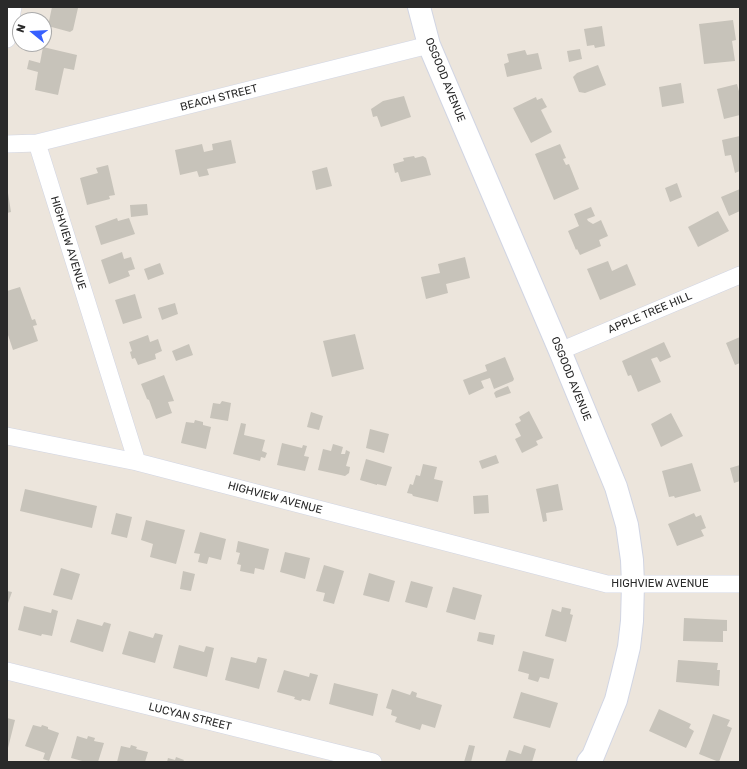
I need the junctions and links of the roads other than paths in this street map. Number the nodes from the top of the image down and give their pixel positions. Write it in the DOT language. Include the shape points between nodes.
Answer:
graph roads {
  1 [pos="13,7"];
  2 [pos="419,7"];
  3 [pos="7,40"];
  4 [pos="429,45"];
  5 [pos="37,143"];
  6 [pos="7,144"];
  7 [pos="740,275"];
  8 [pos="560,351"];
  9 [pos="7,436"];
  10 [pos="137,462"];
  11 [pos="633,584"];
  12 [pos="740,584"];
  13 [pos="7,671"];
  14 [pos="595,760"];
  15 [pos="373,762"];
  1 -- 3 [label="street"];
  2 -- 4 [label="street, OSGOOD AVENUE"];
  4 -- 5 [label="street, BEACH STREET"];
  4 -- 8 [label="street, OSGOOD AVENUE"];
  5 -- 6 [label="street, BEACH STREET"];
  5 -- 10 [label="street, HIGHVIEW AVENUE"];
  7 -- 8 [label="street, APPLE TREE HILL"];
  8 -- 11 [label="street, OSGOOD AVENUE" via="616,487 627,525"];
  9 -- 10 [label="street"];
  10 -- 11 [label="street, HIGHVIEW AVENUE" via="607,584"];
  11 -- 12 [label="street, HIGHVIEW AVENUE"];
  11 -- 14 [label="street, OSGOOD AVENUE" via="632,621 623,672"];
  13 -- 15 [label="street, LUCYAN STREET"];
}
